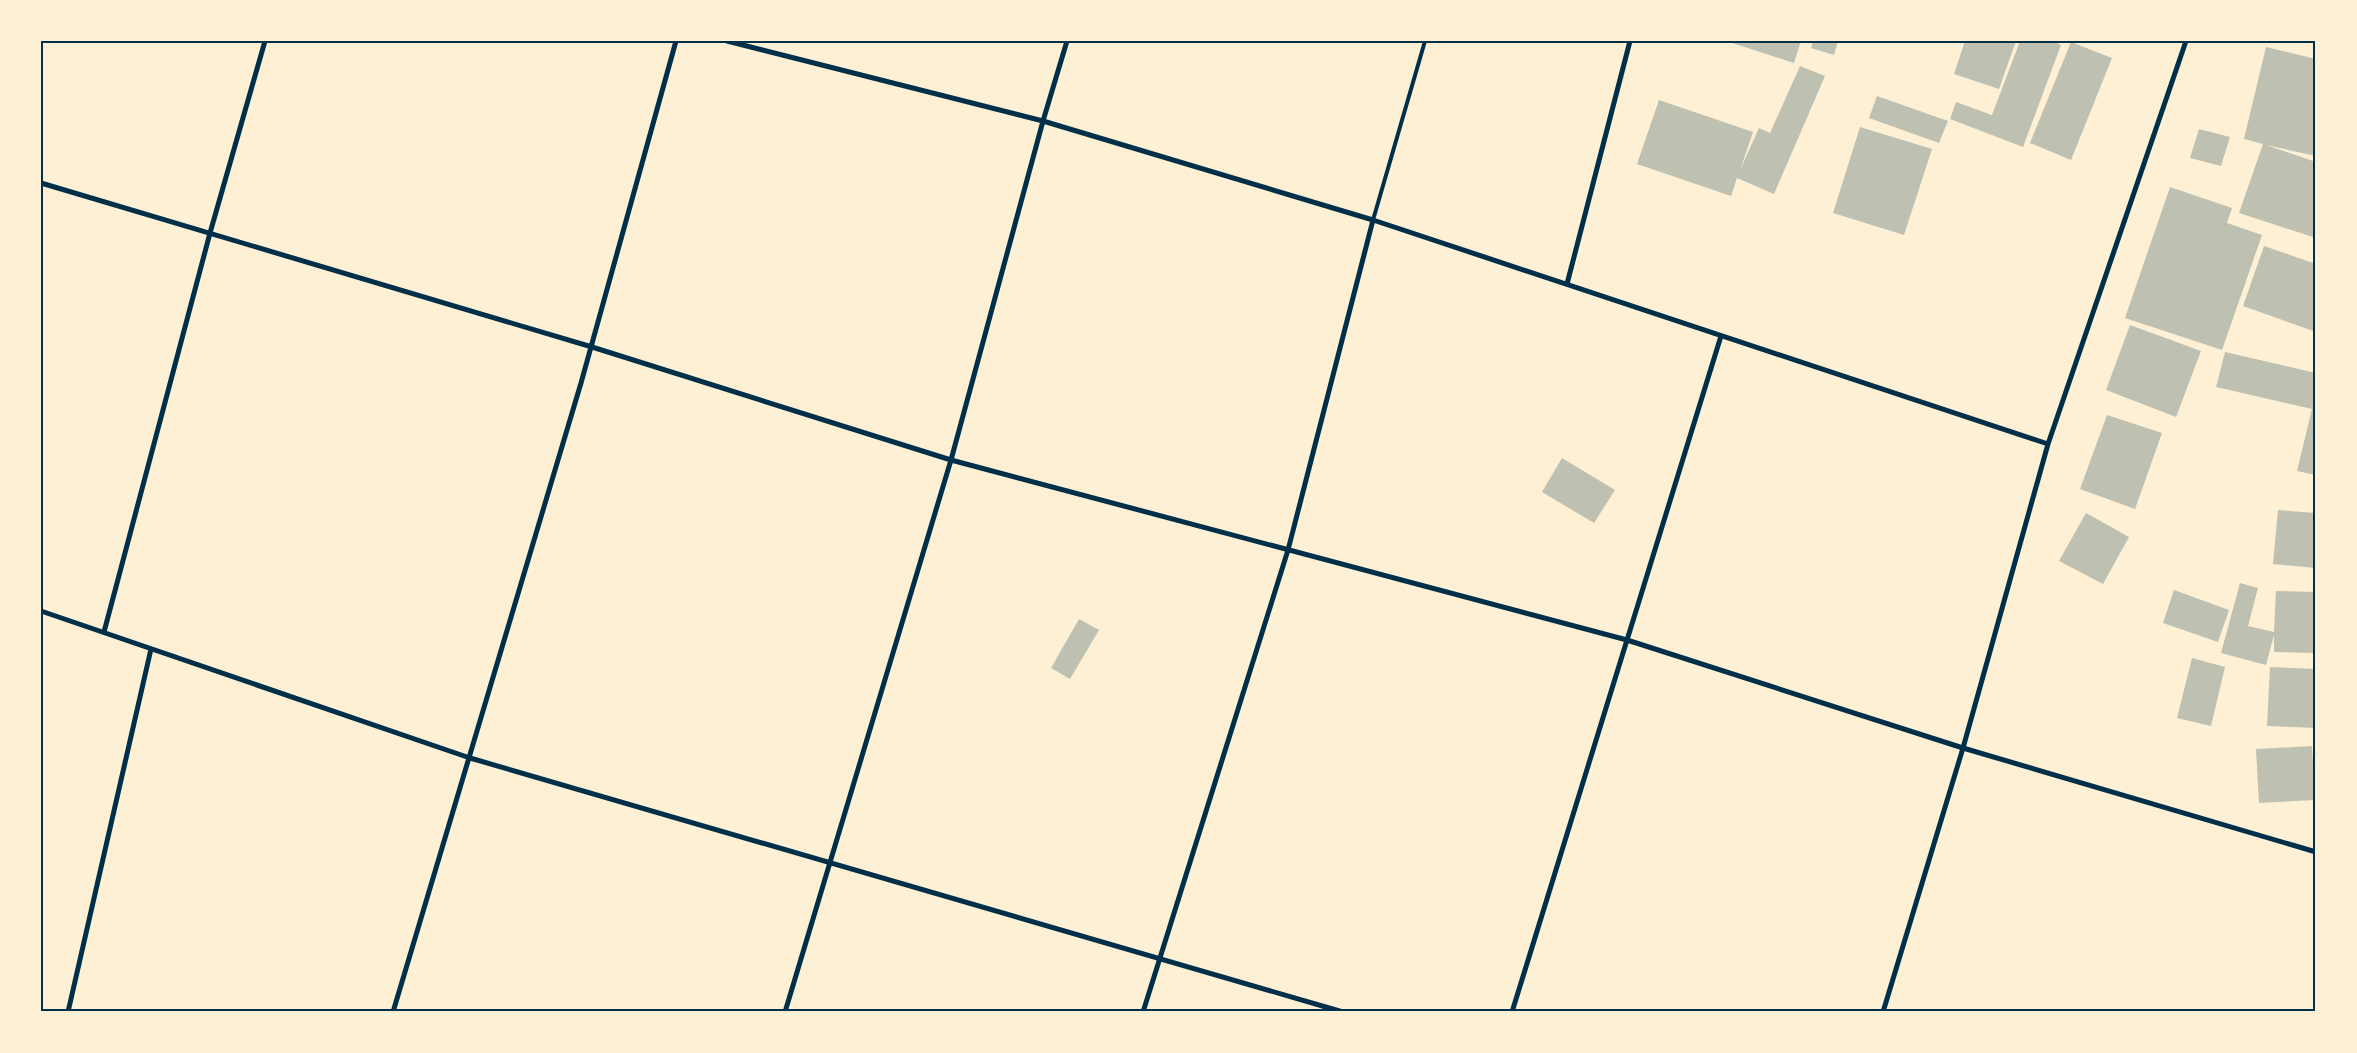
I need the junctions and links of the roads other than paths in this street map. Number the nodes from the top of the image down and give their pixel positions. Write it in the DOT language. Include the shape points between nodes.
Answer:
graph roads {
  1 [pos="265,41"];
  2 [pos="676,41"];
  3 [pos="727,41"];
  4 [pos="1067,41"];
  5 [pos="1424,41"];
  6 [pos="1630,41"];
  7 [pos="2186,41"];
  8 [pos="1043,121"];
  9 [pos="41,183"];
  10 [pos="1373,220"];
  11 [pos="210,233"];
  12 [pos="1567,284"];
  13 [pos="1722,336"];
  14 [pos="592,347"];
  15 [pos="2048,444"];
  16 [pos="951,460"];
  17 [pos="1288,550"];
  18 [pos="41,611"];
  19 [pos="104,632"];
  20 [pos="1627,640"];
  21 [pos="151,649"];
  22 [pos="1963,748"];
  23 [pos="470,758"];
  24 [pos="2316,852"];
  25 [pos="830,863"];
  26 [pos="1160,958"];
  27 [pos="68,1012"];
  28 [pos="393,1012"];
  29 [pos="785,1012"];
  30 [pos="1143,1012"];
  31 [pos="1343,1012"];
  32 [pos="1512,1012"];
  33 [pos="1883,1012"];
  1 -- 11 [label="street"];
  2 -- 14 [label="street"];
  3 -- 8 [label="street"];
  4 -- 8 [label="street"];
  5 -- 10 [label="lane"];
  6 -- 12 [label="street"];
  7 -- 15 [label="street"];
  8 -- 10 [label="street"];
  8 -- 16 [label="street"];
  9 -- 11 [label="street"];
  10 -- 12 [label="street"];
  10 -- 17 [label="street"];
  11 -- 14 [label="street"];
  11 -- 19 [label="street"];
  12 -- 13 [label="street"];
  13 -- 15 [label="street"];
  13 -- 20 [label="street"];
  14 -- 16 [label="street"];
  14 -- 23 [label="street"];
  15 -- 22 [label="street"];
  16 -- 17 [label="street"];
  16 -- 25 [label="street"];
  17 -- 20 [label="street"];
  17 -- 26 [label="street"];
  18 -- 19 [label="street"];
  19 -- 21 [label="street"];
  20 -- 22 [label="street"];
  20 -- 32 [label="street"];
  21 -- 23 [label="street"];
  21 -- 27 [label="street"];
  22 -- 24 [label="street"];
  22 -- 33 [label="street"];
  23 -- 25 [label="street"];
  23 -- 28 [label="street"];
  25 -- 26 [label="street"];
  25 -- 29 [label="street"];
  26 -- 30 [label="street"];
  26 -- 31 [label="street"];
}
